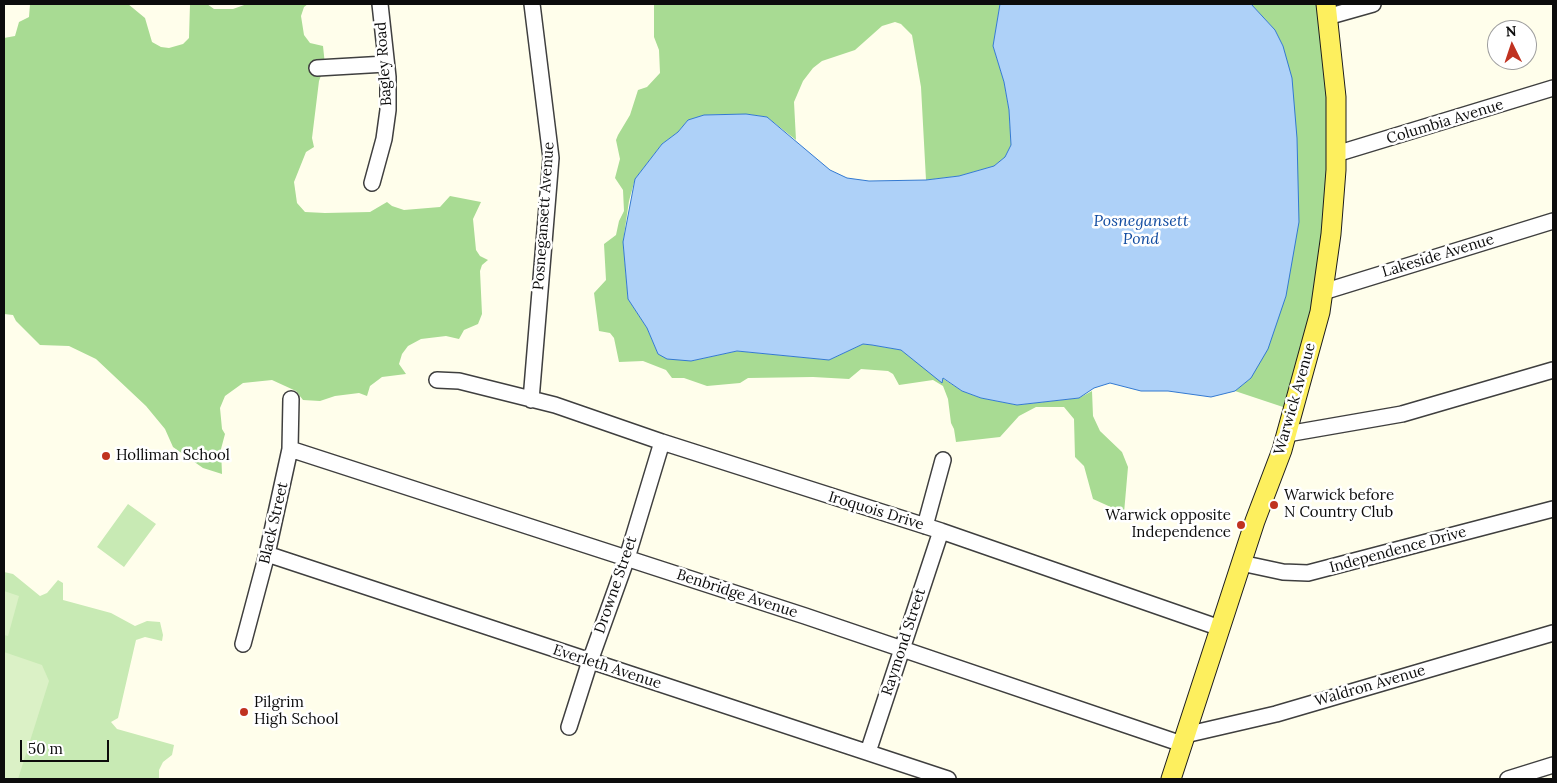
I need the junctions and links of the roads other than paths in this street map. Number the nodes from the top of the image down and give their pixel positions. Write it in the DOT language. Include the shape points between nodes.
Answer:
graph roads {
  1 [pos="380,4"];
  2 [pos="532,4"];
  3 [pos="1372,4"];
  4 [pos="1327,11"];
  5 [pos="386,64"];
  6 [pos="317,68"];
  7 [pos="1553,88"];
  8 [pos="1336,154"];
  9 [pos="372,183"];
  10 [pos="1553,221"];
  11 [pos="1323,292"];
  12 [pos="1553,370"];
  13 [pos="437,380"];
  14 [pos="291,399"];
  15 [pos="531,400"];
  16 [pos="1287,434"];
  17 [pos="662,442"];
  18 [pos="290,449"];
  19 [pos="942,460"];
  20 [pos="1553,509"];
  21 [pos="925,526"];
  22 [pos="941,531"];
  23 [pos="267,554"];
  24 [pos="626,558"];
  25 [pos="1241,563"];
  26 [pos="1220,628"];
  27 [pos="1553,633"];
  28 [pos="243,644"];
  29 [pos="902,650"];
  30 [pos="590,661"];
  31 [pos="569,727"];
  32 [pos="1184,740"];
  33 [pos="868,752"];
  34 [pos="1553,765"];
  35 [pos="948,779"];
  36 [pos="1171,779"];
  37 [pos="1508,779"];
  1 -- 5 [label="street, Bagley Road"];
  2 -- 15 [label="street, Posnegansett Avenue" via="551,158"];
  3 -- 4 [label="street"];
  4 -- 8 [label="main road, Warwick Avenue" via="1336,97"];
  5 -- 6 [label="street"];
  5 -- 9 [label="street, Bagley Road" via="388,110"];
  7 -- 8 [label="street, Columbia Avenue"];
  8 -- 11 [label="main road, Warwick Avenue" via="1331,234"];
  10 -- 11 [label="street, Lakeside Avenue"];
  11 -- 16 [label="main road, Warwick Avenue"];
  12 -- 16 [label="street" via="1402,414"];
  13 -- 15 [label="street, Iroquois Drive" via="459,381"];
  14 -- 18 [label="street, Black Street"];
  15 -- 17 [label="street, Iroquois Drive" via="555,405"];
  16 -- 25 [label="main road, Warwick Avenue"];
  17 -- 21 [label="street, Iroquois Drive"];
  17 -- 24 [label="street, Drowne Street"];
  18 -- 23 [label="street, Black Street"];
  18 -- 24 [label="street, Benbridge Avenue"];
  19 -- 21 [label="street"];
  20 -- 25 [label="street, Independence Drive" via="1308,573 1283,572"];
  21 -- 22 [label="street, Iroquois Drive"];
  22 -- 26 [label="street, Iroquois Drive"];
  22 -- 29 [label="street, Raymond Street"];
  23 -- 28 [label="street, Black Street"];
  23 -- 30 [label="street, Everleth Avenue"];
  24 -- 29 [label="street, Benbridge Avenue"];
  24 -- 30 [label="street, Drowne Street"];
  25 -- 26 [label="main road, Warwick Avenue"];
  26 -- 32 [label="main road, Warwick Avenue"];
  27 -- 32 [label="street, Waldron Avenue"];
  29 -- 32 [label="street, Benbridge Avenue"];
  29 -- 33 [label="street, Raymond Street"];
  30 -- 31 [label="street, Drowne Street"];
  30 -- 33 [label="street, Everleth Avenue"];
  32 -- 36 [label="main road, Warwick Avenue"];
  33 -- 35 [label="street, Everleth Avenue"];
  34 -- 37 [label="street"];
}
